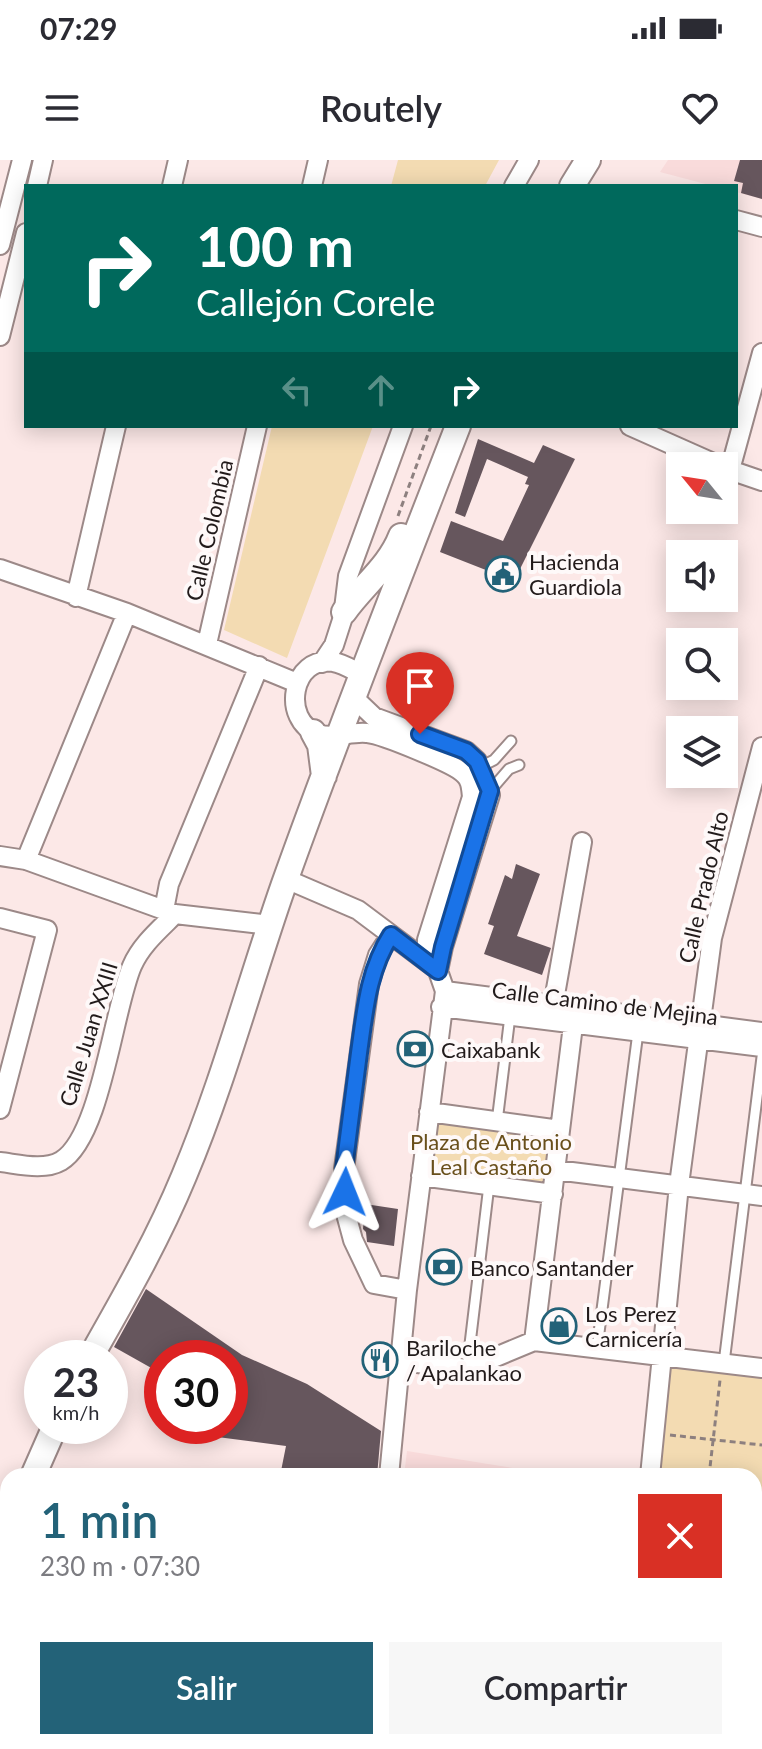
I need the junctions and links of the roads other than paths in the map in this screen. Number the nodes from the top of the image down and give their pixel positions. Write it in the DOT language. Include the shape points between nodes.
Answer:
graph roads {
  1 [pos="22,160"];
  2 [pos="43,160"];
  3 [pos="178,160"];
  4 [pos="318,160"];
  5 [pos="529,160"];
  6 [pos="588,160"];
  7 [pos="37,184"];
  8 [pos="172,184"];
  9 [pos="312,184"];
  10 [pos="515,184"];
  11 [pos="573,184"];
  12 [pos="738,221"];
  13 [pos="762,227"];
  14 [pos="24,235"];
  15 [pos="2,238"];
  16 [pos="24,238"];
  17 [pos="9,263"];
  18 [pos="0,336"];
  19 [pos="762,353"];
  20 [pos="116,428"];
  21 [pos="257,428"];
  22 [pos="402,428"];
  23 [pos="444,428"];
  24 [pos="457,428"];
  25 [pos="635,428"];
  26 [pos="738,428"];
  27 [pos="738,428"];
  28 [pos="689,452"];
  29 [pos="730,452"];
  30 [pos="738,473"];
  31 [pos="762,481"];
  32 [pos="0,569"];
  33 [pos="76,597"];
  34 [pos="344,612"];
  35 [pos="127,613"];
  36 [pos="207,644"];
  37 [pos="322,663"];
  38 [pos="259,666"];
  39 [pos="361,674"];
  40 [pos="297,683"];
  41 [pos="353,697"];
  42 [pos="313,732"];
  43 [pos="340,736"];
  44 [pos="511,741"];
  45 [pos="762,747"];
  46 [pos="519,765"];
  47 [pos="324,779"];
  48 [pos="481,779"];
  49 [pos="582,842"];
  50 [pos="0,856"];
  51 [pos="26,860"];
  52 [pos="286,879"];
  53 [pos="169,912"];
  54 [pos="0,918"];
  55 [pos="270,925"];
  56 [pos="391,935"];
  57 [pos="438,971"];
  58 [pos="443,999"];
  59 [pos="553,1006"];
  60 [pos="510,1016"];
  61 [pos="574,1017"];
  62 [pos="699,1031"];
  63 [pos="638,1032"];
  64 [pos="762,1032"];
  65 [pos="762,1047"];
  66 [pos="762,1057"];
  67 [pos="0,1109"];
  68 [pos="429,1112"];
  69 [pos="497,1122"];
  70 [pos="560,1130"];
  71 [pos="0,1162"];
  72 [pos="556,1170"];
  73 [pos="421,1176"];
  74 [pos="619,1178"];
  75 [pos="489,1185"];
  76 [pos="679,1185"];
  77 [pos="553,1194"];
  78 [pos="753,1195"];
  79 [pos="407,1290"];
  80 [pos="100,1340"];
  81 [pos="534,1341"];
  82 [pos="597,1348"];
  83 [pos="661,1355"];
  84 [pos="401,1361"];
  85 [pos="723,1363"];
  86 [pos="762,1368"];
  87 [pos="467,1369"];
  88 [pos="48,1444"];
  89 [pos="40,1468"];
  90 [pos="390,1468"];
  91 [pos="651,1468"];
  1 -- 15 [label="street"];
  2 -- 7 [label="street"];
  3 -- 8 [label="street"];
  4 -- 9 [label="street"];
  5 -- 10 [label="street"];
  6 -- 11 [label="main road"];
  12 -- 13 [label="street"];
  14 -- 15 [label="street"];
  16 -- 17 [label="street"];
  17 -- 18 [label="street"];
  19 -- 27 [label="street"];
  20 -- 33 [label="street"];
  21 -- 36 [label="street, Calle Colombia"];
  22 -- 34 [label="street" via="348,576"];
  23 -- 34 [label="main road" via="394,553"];
  24 -- 39 [label="main road"];
  25 -- 28 [label="street"];
  26 -- 29 [label="street"];
  30 -- 31 [label="street"];
  32 -- 33 [label="street"];
  33 -- 35 [label="street"];
  34 -- 37 [label="street"];
  35 -- 36 [label="street"];
  35 -- 51 [label="street"];
  36 -- 38 [label="street"];
  37 -- 39 [label="street"];
  37 -- 40 [label="street"];
  38 -- 40 [label="street"];
  38 -- 53 [label="street" via="169,884"];
  39 -- 41 [label="main road"];
  40 -- 42 [label="street" via="294,707"];
  41 -- 43 [label="main road"];
  41 -- 48 [label="street" via="374,717 466,751 477,761"];
  42 -- 43 [label="street"];
  42 -- 47 [label="main road"];
  43 -- 47 [label="main road"];
  43 -- 48 [label="street" via="368,733"];
  44 -- 48 [label="lane"];
  45 -- 62 [label="street, Calle Prado Alto" via="712,938"];
  46 -- 48 [label="lane"];
  47 -- 52 [label="main road"];
  48 -- 57 [label="street" via="427,940"];
  49 -- 59 [label="street"];
  50 -- 51 [label="street"];
  51 -- 53 [label="street"];
  52 -- 55 [label="main road"];
  52 -- 56 [label="street" via="358,910"];
  53 -- 55 [label="street"];
  53 -- 71 [label="street, Calle Juan XXIII" via="132,965 106,1069 77,1144 61,1161 42,1166"];
  54 -- 67 [label="street" via="47,930"];
  55 -- 80 [label="main road" via="185,1175"];
  56 -- 57 [label="street"];
  56 -- 79 [label="street" via="369,984 346,1155 346,1214 374,1284"];
  57 -- 58 [label="street"];
  58 -- 59 [label="street, Calle Camino de Mejina"];
  58 -- 60 [label="street, Calle Camino de Mejina"];
  58 -- 68 [label="street"];
  59 -- 61 [label="street, Calle Camino de Mejina"];
  60 -- 61 [label="street, Calle Camino de Mejina"];
  60 -- 69 [label="lane"];
  61 -- 62 [label="street, Calle Camino de Mejina"];
  61 -- 63 [label="street, Calle Camino de Mejina"];
  61 -- 70 [label="street"];
  62 -- 63 [label="street, Calle Camino de Mejina"];
  62 -- 64 [label="street, Calle Camino de Mejina"];
  62 -- 65 [label="street, Calle Camino de Mejina"];
  62 -- 76 [label="street, Calle Prado Alto"];
  63 -- 74 [label="lane"];
  66 -- 78 [label="lane"];
  68 -- 69 [label="street"];
  68 -- 73 [label="street"];
  69 -- 70 [label="street"];
  70 -- 72 [label="street"];
  72 -- 74 [label="street"];
  72 -- 77 [label="street"];
  73 -- 75 [label="street"];
  73 -- 79 [label="street"];
  74 -- 76 [label="street"];
  74 -- 82 [label="lane"];
  75 -- 77 [label="street"];
  75 -- 87 [label="lane"];
  76 -- 78 [label="street"];
  76 -- 83 [label="street, Calle Prado Alto"];
  77 -- 81 [label="street"];
  78 -- 85 [label="lane"];
  79 -- 84 [label="street"];
  81 -- 82 [label="street"];
  81 -- 87 [label="street"];
  82 -- 83 [label="street"];
  83 -- 85 [label="street"];
  83 -- 91 [label="street, Calle Prado Alto"];
  84 -- 87 [label="street"];
  84 -- 90 [label="street"];
  85 -- 86 [label="street"];
  88 -- 89 [label="main road"];
}
